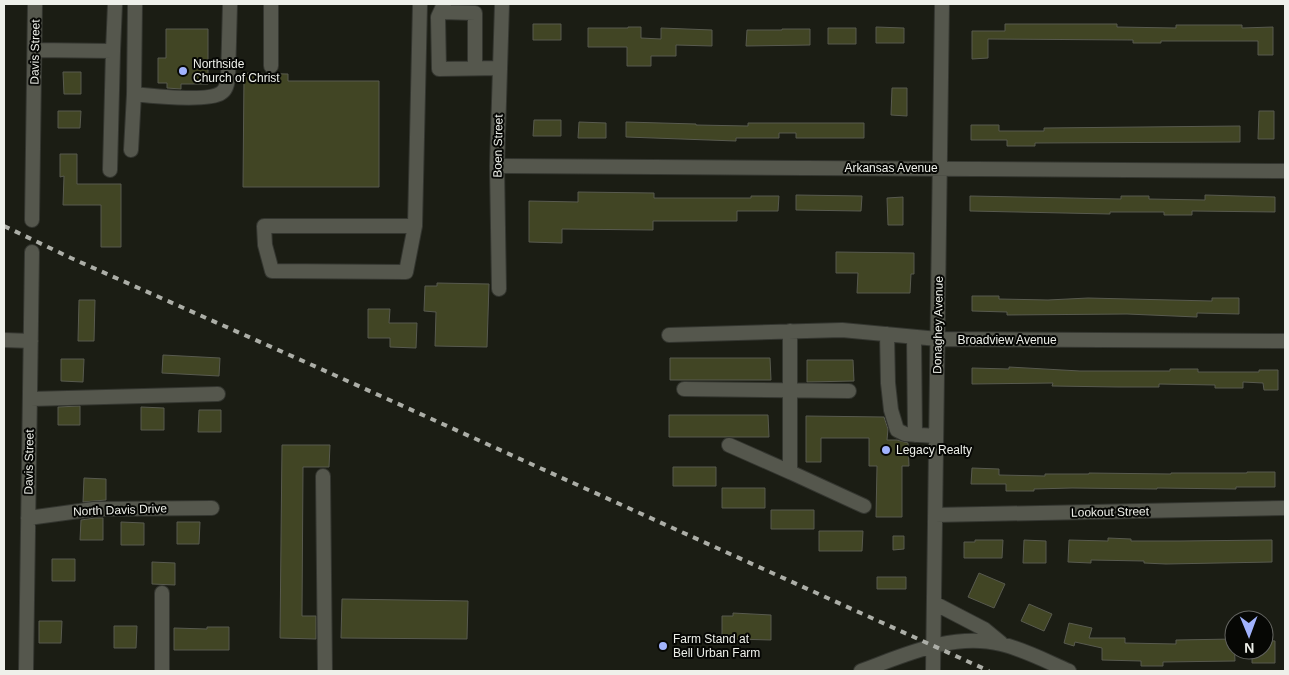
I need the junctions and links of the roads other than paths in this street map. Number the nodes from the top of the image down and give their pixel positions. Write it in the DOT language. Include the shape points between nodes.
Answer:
graph roads {
  1 [pos="36,4"];
  2 [pos="115,4"];
  3 [pos="136,4"];
  4 [pos="230,4"];
  5 [pos="271,4"];
  6 [pos="420,4"];
  7 [pos="502,4"];
  8 [pos="942,4"];
  9 [pos="442,8"];
  10 [pos="35,50"];
  11 [pos="113,51"];
  12 [pos="271,66"];
  13 [pos="475,68"];
  14 [pos="500,68"];
  15 [pos="134,94"];
  16 [pos="130,150"];
  17 [pos="498,166"];
  18 [pos="939,168"];
  19 [pos="110,170"];
  20 [pos="1285,171"];
  21 [pos="32,220"];
  22 [pos="415,226"];
  23 [pos="32,252"];
  24 [pos="499,289"];
  25 [pos="790,331"];
  26 [pos="887,334"];
  27 [pos="669,335"];
  28 [pos="914,337"];
  29 [pos="938,339"];
  30 [pos="4,340"];
  31 [pos="31,341"];
  32 [pos="1285,341"];
  33 [pos="684,389"];
  34 [pos="791,390"];
  35 [pos="849,391"];
  36 [pos="218,394"];
  37 [pos="30,399"];
  38 [pos="915,435"];
  39 [pos="936,436"];
  40 [pos="729,446"];
  41 [pos="790,472"];
  42 [pos="323,476"];
  43 [pos="864,506"];
  44 [pos="212,508"];
  45 [pos="1285,508"];
  46 [pos="935,516"];
  47 [pos="28,518"];
  48 [pos="162,593"];
  49 [pos="934,603"];
  50 [pos="1002,644"];
  51 [pos="933,646"];
  52 [pos="26,671"];
  53 [pos="162,671"];
  54 [pos="325,671"];
  55 [pos="861,671"];
  56 [pos="932,671"];
  57 [pos="1069,671"];
  1 -- 10 [label="street, Davis Street"];
  2 -- 11 [label="street"];
  3 -- 15 [label="street"];
  4 -- 15 [label="street" via="226,90 220,95 189,98"];
  5 -- 12 [label="street"];
  6 -- 22 [label="street"];
  7 -- 14 [label="street, Boen Street"];
  8 -- 18 [label="street, Donaghey Avenue"];
  9 -- 13 [label="street" via="475,13"];
  9 -- 13 [label="street" via="438,17 439,69"];
  10 -- 11 [label="street"];
  10 -- 21 [label="street, Davis Street"];
  11 -- 19 [label="street"];
  13 -- 14 [label="street"];
  14 -- 17 [label="street, Boen Street"];
  15 -- 16 [label="street"];
  17 -- 18 [label="street, Arkansas Avenue"];
  17 -- 24 [label="street, Boen Street"];
  18 -- 20 [label="street, Arkansas Avenue"];
  18 -- 29 [label="street, Donaghey Avenue"];
  22 -- 22 [label="street" via="406,272 272,271 265,245 264,226"];
  23 -- 31 [label="street, Davis Street"];
  25 -- 26 [label="street, Broadview Avenue" via="842,330"];
  25 -- 27 [label="street, Broadview Avenue"];
  25 -- 34 [label="street"];
  26 -- 28 [label="street, Broadview Avenue"];
  26 -- 38 [label="street" via="891,410 897,430"];
  28 -- 29 [label="street, Broadview Avenue"];
  28 -- 38 [label="street"];
  29 -- 32 [label="street, Broadview Avenue"];
  29 -- 39 [label="street, Donaghey Avenue"];
  30 -- 31 [label="street"];
  31 -- 37 [label="street, Davis Street"];
  33 -- 34 [label="street"];
  34 -- 35 [label="street"];
  34 -- 41 [label="street"];
  36 -- 37 [label="street"];
  37 -- 47 [label="street, Davis Street"];
  38 -- 39 [label="street"];
  39 -- 46 [label="street, Donaghey Avenue"];
  40 -- 41 [label="street"];
  41 -- 43 [label="street"];
  42 -- 54 [label="street"];
  44 -- 47 [label="street, North Davis Drive" via="94,509"];
  45 -- 46 [label="street, Lookout Street"];
  46 -- 49 [label="street, Donaghey Avenue"];
  47 -- 52 [label="street, Davis Street"];
  48 -- 53 [label="street"];
  49 -- 50 [label="street" via="984,629"];
  49 -- 51 [label="street, Donaghey Avenue"];
  50 -- 51 [label="street" via="971,640"];
  50 -- 57 [label="street"];
  51 -- 55 [label="street"];
  51 -- 56 [label="street, Donaghey Avenue"];
}
